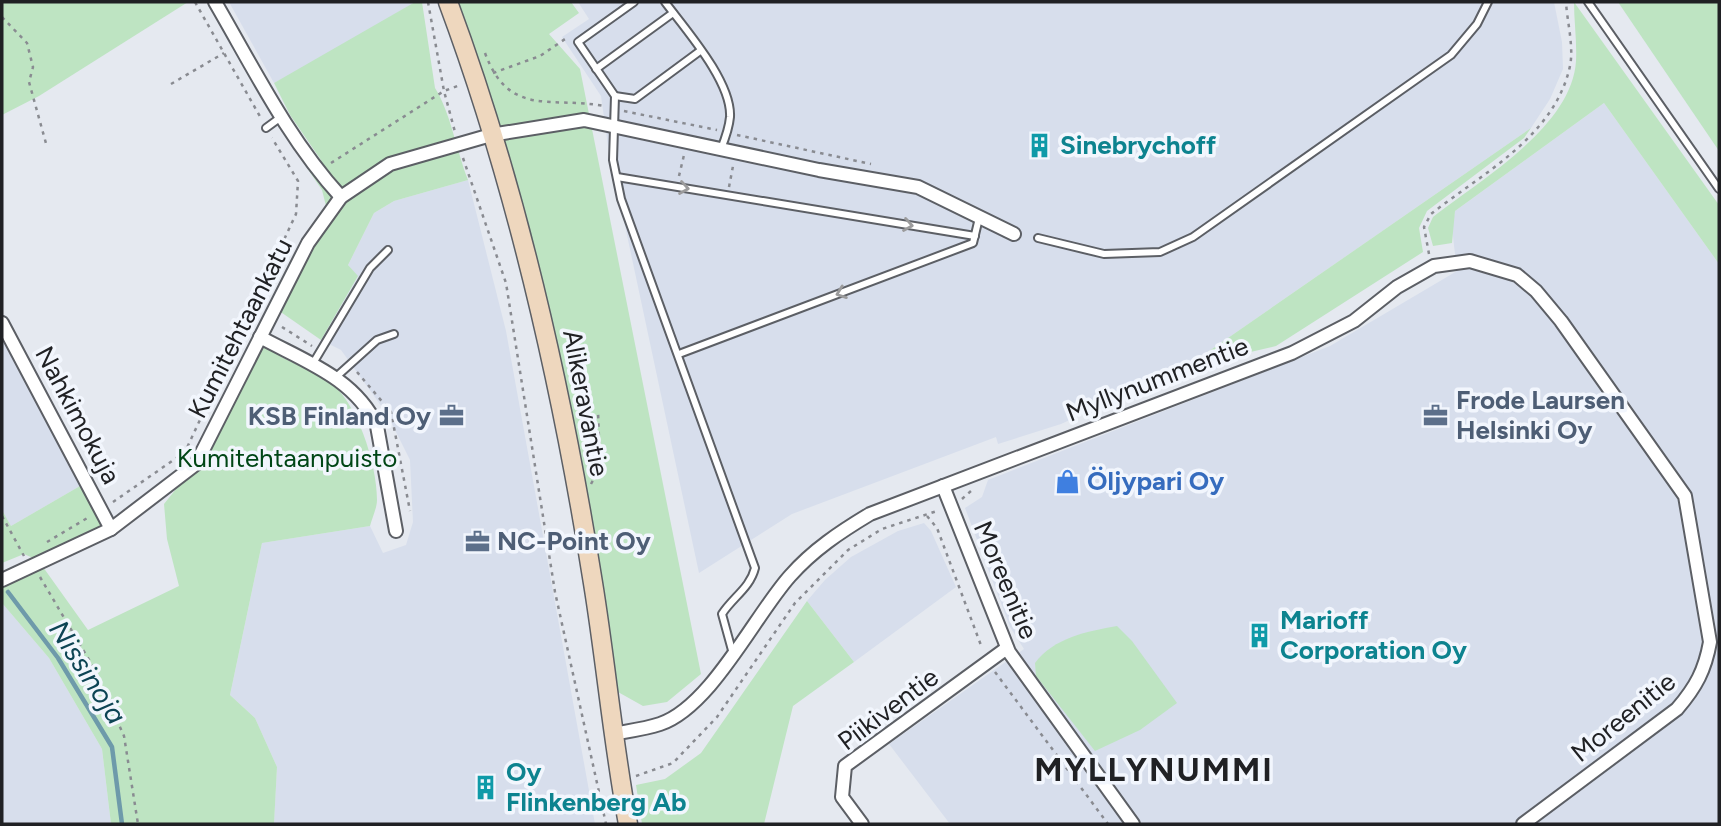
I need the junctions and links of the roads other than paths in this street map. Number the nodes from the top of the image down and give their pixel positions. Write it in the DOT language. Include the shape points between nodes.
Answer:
graph roads {
  1 [pos="215,2"];
  2 [pos="448,2"];
  3 [pos="634,2"];
  4 [pos="665,2"];
  5 [pos="1488,2"];
  6 [pos="1588,2"];
  7 [pos="673,13"];
  8 [pos="700,51"];
  9 [pos="596,69"];
  10 [pos="615,96"];
  11 [pos="281,117"];
  12 [pos="613,127"];
  13 [pos="266,128"];
  14 [pos="491,135"];
  15 [pos="721,149"];
  16 [pos="617,177"];
  17 [pos="1719,189"];
  18 [pos="341,197"];
  19 [pos="979,218"];
  20 [pos="1014,234"];
  21 [pos="975,236"];
  22 [pos="1038,239"];
  23 [pos="388,250"];
  24 [pos="2,323"];
  25 [pos="394,334"];
  26 [pos="260,337"];
  27 [pos="679,354"];
  28 [pos="312,365"];
  29 [pos="336,377"];
  30 [pos="943,486"];
  31 [pos="1685,496"];
  32 [pos="111,529"];
  33 [pos="396,531"];
  34 [pos="2,580"];
  35 [pos="1007,648"];
  36 [pos="734,656"];
  37 [pos="612,734"];
  38 [pos="628,824"];
  39 [pos="862,824"];
  40 [pos="1133,824"];
  41 [pos="1523,824"];
  1 -- 11 [label="street"];
  2 -- 14 [label="street, Alikeravantie"];
  3 -- 9 [label="lane" via="578,42"];
  4 -- 7 [label="lane"];
  5 -- 22 [label="lane" via="1477,24 1451,55 1193,237 1160,252 1104,254"];
  6 -- 17 [label="lane"];
  7 -- 8 [label="lane"];
  7 -- 9 [label="lane"];
  8 -- 10 [label="lane" via="635,99"];
  8 -- 15 [label="lane" via="728,99 727,132"];
  9 -- 10 [label="lane"];
  10 -- 12 [label="lane"];
  11 -- 13 [label="lane"];
  11 -- 18 [label="street"];
  12 -- 14 [label="street, Kumitehtaankatu" via="584,120"];
  12 -- 15 [label="street, Kumitehtaankatu"];
  12 -- 16 [label="lane"];
  14 -- 18 [label="street, Kumitehtaankatu" via="390,164"];
  14 -- 37 [label="street, Alikeravantie" via="544,323 593,583"];
  15 -- 19 [label="street, Kumitehtaankatu" via="918,187"];
  16 -- 21 [label="lane, one-way"];
  16 -- 27 [label="lane"];
  18 -- 26 [label="street, Kumitehtaankatu" via="307,243"];
  19 -- 20 [label="street, Kumitehtaankatu"];
  19 -- 21 [label="lane"];
  21 -- 27 [label="lane, one-way" via="973,243"];
  23 -- 28 [label="lane" via="370,268"];
  24 -- 32 [label="street, Nahkimokuja"];
  25 -- 29 [label="lane" via="377,340"];
  26 -- 28 [label="street"];
  26 -- 32 [label="street, Kumitehtaankatu" via="196,464"];
  27 -- 36 [label="lane" via="755,568 751,583 722,614"];
  28 -- 29 [label="street"];
  29 -- 33 [label="street" via="365,405 377,426"];
  30 -- 31 [label="street, Myllynummentie" via="1292,353 1354,321 1397,287 1434,267 1470,261 1517,275 1536,291"];
  30 -- 35 [label="street, Moreenitie"];
  30 -- 36 [label="street, Myllynummentie" via="870,514 813,552 788,578"];
  31 -- 41 [label="street, Moreenitie" via="1710,642 1697,686 1650,732"];
  32 -- 34 [label="street, Kumitehtaankatu" via="29,561"];
  35 -- 39 [label="street, Piikiventie" via="845,766 842,797"];
  35 -- 40 [label="street, Moreenitie"];
  36 -- 37 [label="street, Myllynummentie" via="684,710 661,724"];
  37 -- 38 [label="street, Alikeravantie"];
}
